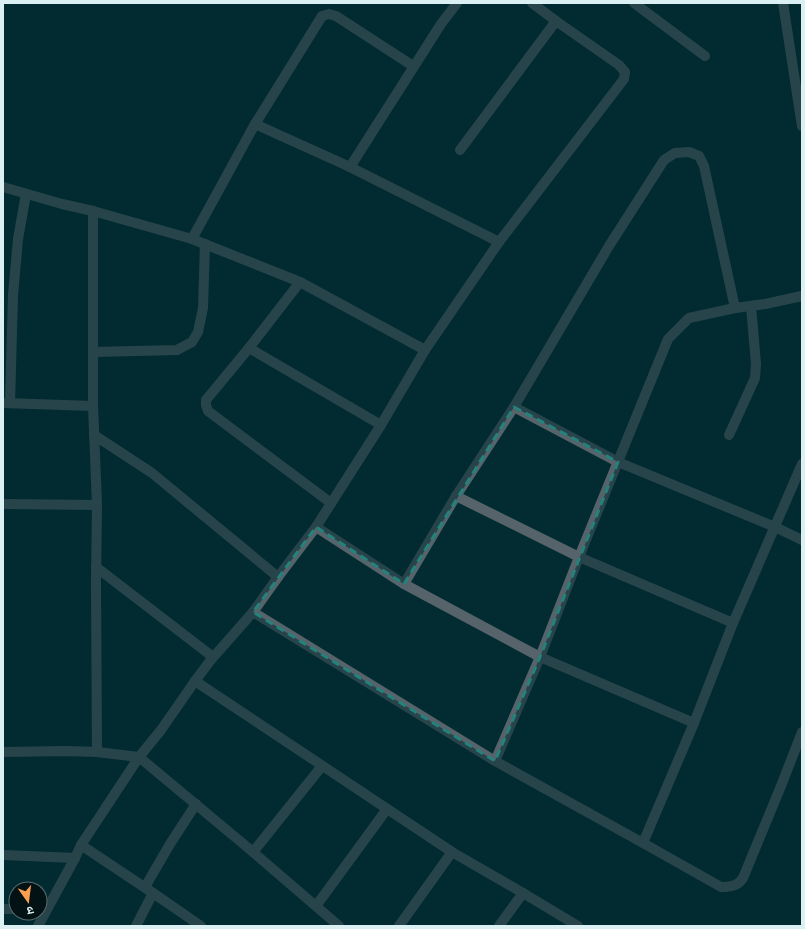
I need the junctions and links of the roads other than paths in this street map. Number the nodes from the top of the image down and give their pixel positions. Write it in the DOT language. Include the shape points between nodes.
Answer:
graph roads {
  1 [pos="457,3"];
  2 [pos="532,3"];
  3 [pos="634,3"];
  4 [pos="783,3"];
  5 [pos="556,21"];
  6 [pos="705,56"];
  7 [pos="413,66"];
  8 [pos="255,124"];
  9 [pos="802,126"];
  10 [pos="460,150"];
  11 [pos="350,167"];
  12 [pos="3,187"];
  13 [pos="26,194"];
  14 [pos="93,211"];
  15 [pos="192,239"];
  16 [pos="499,242"];
  17 [pos="205,244"];
  18 [pos="300,282"];
  19 [pos="802,296"];
  20 [pos="751,306"];
  21 [pos="735,308"];
  22 [pos="249,348"];
  23 [pos="425,350"];
  24 [pos="93,352"];
  25 [pos="7,403"];
  26 [pos="93,406"];
  27 [pos="514,407"];
  28 [pos="381,425"];
  29 [pos="94,435"];
  30 [pos="729,435"];
  31 [pos="618,462"];
  32 [pos="802,464"];
  33 [pos="456,496"];
  34 [pos="3,504"];
  35 [pos="331,504"];
  36 [pos="97,505"];
  37 [pos="775,527"];
  38 [pos="316,528"];
  39 [pos="802,540"];
  40 [pos="579,557"];
  41 [pos="96,566"];
  42 [pos="278,577"];
  43 [pos="404,584"];
  44 [pos="253,612"];
  45 [pos="733,623"];
  46 [pos="213,657"];
  47 [pos="540,657"];
  48 [pos="195,681"];
  49 [pos="694,723"];
  50 [pos="802,732"];
  51 [pos="3,752"];
  52 [pos="97,752"];
  53 [pos="139,757"];
  54 [pos="495,761"];
  55 [pos="322,766"];
  56 [pos="196,804"];
  57 [pos="387,809"];
  58 [pos="643,843"];
  59 [pos="81,845"];
  60 [pos="253,852"];
  61 [pos="452,852"];
  62 [pos="3,855"];
  63 [pos="74,858"];
  64 [pos="149,890"];
  65 [pos="523,892"];
  66 [pos="48,902"];
  67 [pos="316,906"];
  68 [pos="136,926"];
  69 [pos="201,926"];
  70 [pos="339,926"];
  71 [pos="399,926"];
  72 [pos="499,926"];
  73 [pos="578,926"];
  1 -- 7 [label="street"];
  2 -- 5 [label="street"];
  3 -- 6 [label="street"];
  4 -- 9 [label="street"];
  5 -- 10 [label="street"];
  5 -- 16 [label="street" via="619,65 625,72 624,79"];
  7 -- 8 [label="street" via="336,16 322,16"];
  7 -- 11 [label="street"];
  8 -- 11 [label="street"];
  8 -- 15 [label="street"];
  11 -- 16 [label="street"];
  12 -- 13 [label="street"];
  13 -- 14 [label="street"];
  13 -- 25 [label="street" via="18,239"];
  14 -- 15 [label="street"];
  14 -- 24 [label="street"];
  15 -- 17 [label="street"];
  16 -- 23 [label="street"];
  17 -- 18 [label="street"];
  17 -- 24 [label="street" via="203,308 198,332 192,342 176,350"];
  18 -- 22 [label="street"];
  18 -- 23 [label="street"];
  19 -- 20 [label="street"];
  20 -- 21 [label="street"];
  20 -- 30 [label="street" via="755,378"];
  21 -- 27 [label="street" via="704,166 699,156 689,152 675,153 664,160"];
  21 -- 31 [label="street" via="689,318 668,339"];
  22 -- 28 [label="street"];
  22 -- 35 [label="street" via="206,400 208,410"];
  23 -- 28 [label="street"];
  24 -- 26 [label="street"];
  25 -- 26 [label="street"];
  26 -- 29 [label="street"];
  27 -- 31 [label="street"];
  27 -- 33 [label="street"];
  28 -- 35 [label="street"];
  29 -- 36 [label="street"];
  29 -- 42 [label="street" via="152,473"];
  31 -- 37 [label="street"];
  31 -- 40 [label="street"];
  32 -- 37 [label="street"];
  33 -- 40 [label="street"];
  33 -- 43 [label="street"];
  34 -- 36 [label="street"];
  35 -- 38 [label="street"];
  36 -- 41 [label="street"];
  37 -- 39 [label="street"];
  37 -- 45 [label="street"];
  38 -- 42 [label="street"];
  38 -- 43 [label="street"];
  40 -- 45 [label="street"];
  40 -- 47 [label="street"];
  41 -- 46 [label="street"];
  41 -- 52 [label="street"];
  42 -- 44 [label="street"];
  43 -- 47 [label="street"];
  44 -- 46 [label="street"];
  44 -- 54 [label="street"];
  45 -- 49 [label="street"];
  46 -- 48 [label="street"];
  47 -- 49 [label="street"];
  47 -- 54 [label="street"];
  48 -- 53 [label="street"];
  48 -- 55 [label="street"];
  49 -- 58 [label="street"];
  50 -- 58 [label="street" via="740,883 731,887 721,887"];
  51 -- 52 [label="street"];
  52 -- 53 [label="street"];
  53 -- 56 [label="street"];
  53 -- 59 [label="street"];
  54 -- 58 [label="street"];
  55 -- 57 [label="street"];
  55 -- 60 [label="street"];
  56 -- 60 [label="street"];
  56 -- 64 [label="street" via="170,844"];
  57 -- 61 [label="street"];
  57 -- 67 [label="street"];
  59 -- 63 [label="street"];
  59 -- 64 [label="street"];
  60 -- 67 [label="street"];
  61 -- 65 [label="street"];
  61 -- 71 [label="street"];
  62 -- 63 [label="street"];
  63 -- 66 [label="street"];
  64 -- 68 [label="street"];
  64 -- 69 [label="street"];
  65 -- 72 [label="street"];
  65 -- 73 [label="street"];
  67 -- 70 [label="street"];
}
